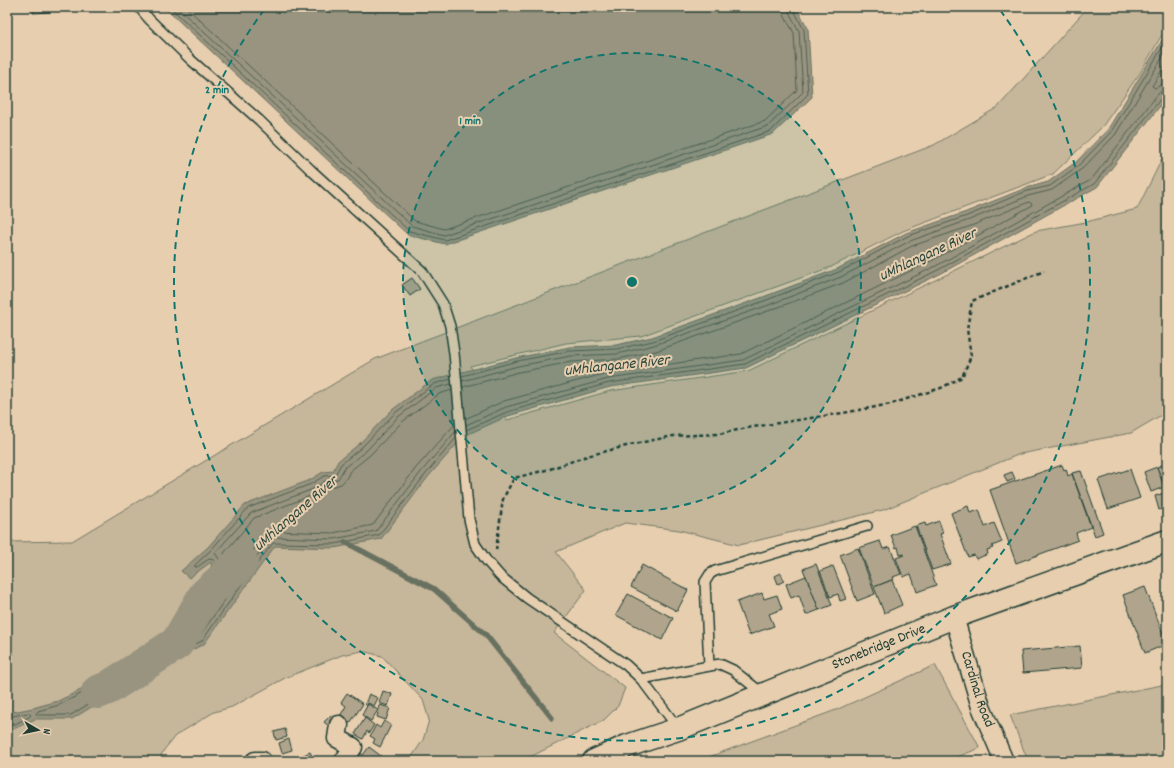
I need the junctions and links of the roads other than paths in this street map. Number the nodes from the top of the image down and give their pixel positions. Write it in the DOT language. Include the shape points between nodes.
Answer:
graph roads {
  1 [pos="139,7"];
  2 [pos="867,526"];
  3 [pos="1167,541"];
  4 [pos="954,617"];
  5 [pos="709,666"];
  6 [pos="641,679"];
  7 [pos="763,694"];
  8 [pos="339,725"];
  9 [pos="678,729"];
  10 [pos="255,761"];
  11 [pos="262,761"];
  12 [pos="344,761"];
  13 [pos="594,761"];
  14 [pos="1004,761"];
  1 -- 6 [label="lane" via="191,60 260,120 422,271 443,304 450,326 469,520 475,544 500,576 527,598 626,665"];
  2 -- 5 [label="lane" via="710,574 705,582"];
  3 -- 4 [label="street, Stonebridge Drive"];
  4 -- 7 [label="street, Stonebridge Drive"];
  4 -- 14 [label="street, Cardinal Road" via="981,707"];
  5 -- 6 [label="lane"];
  5 -- 7 [label="lane" via="720,664 733,670"];
  6 -- 9 [label="lane"];
  7 -- 9 [label="street, Stonebridge Drive"];
  8 -- 12 [label="street" via="337,738 353,747"];
  9 -- 13 [label="street, Stonebridge Drive" via="626,746"];
  10 -- 11 [label="street"];
}
